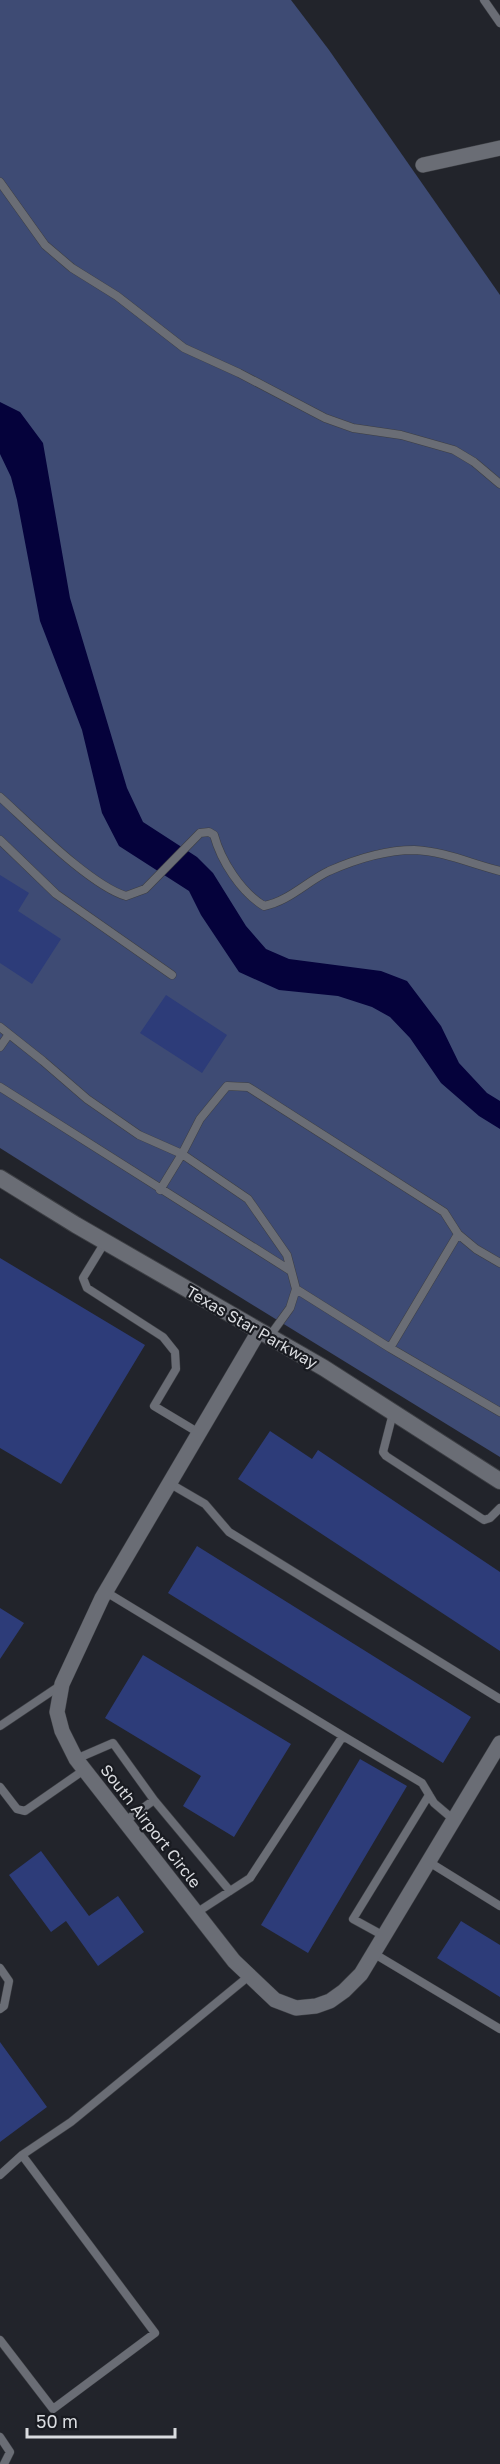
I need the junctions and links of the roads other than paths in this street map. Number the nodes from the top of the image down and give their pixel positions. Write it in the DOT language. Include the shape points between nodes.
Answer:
graph roads {
  1 [pos="484,0"];
  2 [pos="500,23"];
  3 [pos="500,148"];
  4 [pos="423,165"];
  5 [pos="0,182"];
  6 [pos="500,484"];
  7 [pos="0,797"];
  8 [pos="0,840"];
  9 [pos="500,871"];
  10 [pos="172,975"];
  11 [pos="0,1027"];
  12 [pos="9,1034"];
  13 [pos="0,1047"];
  14 [pos="0,1088"];
  15 [pos="182,1154"];
  16 [pos="0,1178"];
  17 [pos="160,1190"];
  18 [pos="458,1234"];
  19 [pos="105,1242"];
  20 [pos="500,1263"];
  21 [pos="291,1271"];
  22 [pos="296,1289"];
  23 [pos="264,1334"];
  24 [pos="390,1348"];
  25 [pos="500,1412"];
  26 [pos="393,1413"];
  27 [pos="199,1433"];
  28 [pos="500,1482"];
  29 [pos="169,1483"];
  30 [pos="500,1508"];
  31 [pos="106,1592"];
  32 [pos="62,1684"];
  33 [pos="500,1699"];
  34 [pos="0,1726"];
  35 [pos="343,1736"];
  36 [pos="500,1743"];
  37 [pos="80,1764"];
  38 [pos="0,1787"];
  39 [pos="429,1795"];
  40 [pos="154,1800"];
  41 [pos="454,1820"];
  42 [pos="124,1822"];
  43 [pos="429,1862"];
  44 [pos="230,1891"];
  45 [pos="500,1906"];
  46 [pos="196,1913"];
  47 [pos="384,1936"];
  48 [pos="373,1953"];
  49 [pos="0,1968"];
  50 [pos="249,1976"];
  51 [pos="0,2008"];
  52 [pos="500,2029"];
  53 [pos="22,2155"];
  54 [pos="0,2175"];
  55 [pos="0,2340"];
  56 [pos="0,2437"];
  57 [pos="4,2464"];
  1 -- 2 [label="lane"];
  3 -- 4 [label="street"];
  5 -- 6 [label="lane" via="45,245 184,348 325,418 454,450"];
  7 -- 9 [label="lane" via="102,884 126,896 145,889 200,833 209,832 245,891 264,906 280,903 327,872 383,854 413,850"];
  8 -- 10 [label="lane" via="56,894"];
  11 -- 12 [label="lane"];
  12 -- 13 [label="lane"];
  12 -- 15 [label="lane" via="87,1099 139,1135"];
  14 -- 17 [label="lane"];
  15 -- 17 [label="lane"];
  15 -- 18 [label="lane" via="200,1119 227,1086 248,1087 444,1212"];
  15 -- 21 [label="lane" via="248,1199 287,1255"];
  16 -- 19 [label="street, Texas Star Parkway"];
  17 -- 21 [label="lane"];
  18 -- 20 [label="lane"];
  18 -- 24 [label="lane"];
  19 -- 23 [label="street, Texas Star Parkway"];
  19 -- 27 [label="lane" via="83,1278 87,1288 163,1336 175,1352 176,1369 154,1406"];
  21 -- 22 [label="lane"];
  22 -- 23 [label="lane" via="290,1308"];
  22 -- 24 [label="lane"];
  23 -- 26 [label="street, Texas Star Parkway"];
  23 -- 27 [label="street, South Airport Circle"];
  24 -- 25 [label="lane"];
  26 -- 28 [label="street, Texas Star Parkway"];
  26 -- 30 [label="lane" via="383,1452 386,1456 484,1520"];
  27 -- 29 [label="street, South Airport Circle"];
  29 -- 31 [label="street, South Airport Circle"];
  29 -- 33 [label="lane" via="205,1504 229,1532"];
  31 -- 32 [label="street, South Airport Circle"];
  31 -- 35 [label="lane"];
  32 -- 34 [label="lane"];
  32 -- 37 [label="street, South Airport Circle" via="57,1712 62,1731"];
  35 -- 39 [label="lane" via="422,1783"];
  35 -- 44 [label="lane" via="250,1878"];
  36 -- 41 [label="street, South Airport Circle"];
  37 -- 38 [label="lane" via="25,1811 17,1809"];
  37 -- 40 [label="lane" via="113,1743"];
  37 -- 42 [label="street, South Airport Circle"];
  39 -- 41 [label="lane"];
  39 -- 47 [label="lane" via="353,1919"];
  40 -- 42 [label="lane"];
  40 -- 44 [label="lane"];
  41 -- 43 [label="street, South Airport Circle"];
  42 -- 46 [label="street, South Airport Circle"];
  43 -- 45 [label="lane"];
  43 -- 47 [label="street, South Airport Circle"];
  44 -- 46 [label="lane"];
  46 -- 50 [label="street, South Airport Circle"];
  47 -- 48 [label="street, South Airport Circle"];
  48 -- 50 [label="street, South Airport Circle" via="344,1991 316,2006 296,2008 275,2000"];
  48 -- 52 [label="lane"];
  49 -- 51 [label="lane" via="9,1981 4,2006"];
  50 -- 53 [label="lane" via="71,2122"];
  53 -- 54 [label="lane"];
  53 -- 55 [label="lane" via="155,2333 53,2409"];
  56 -- 57 [label="lane" via="10,2452"];
}
